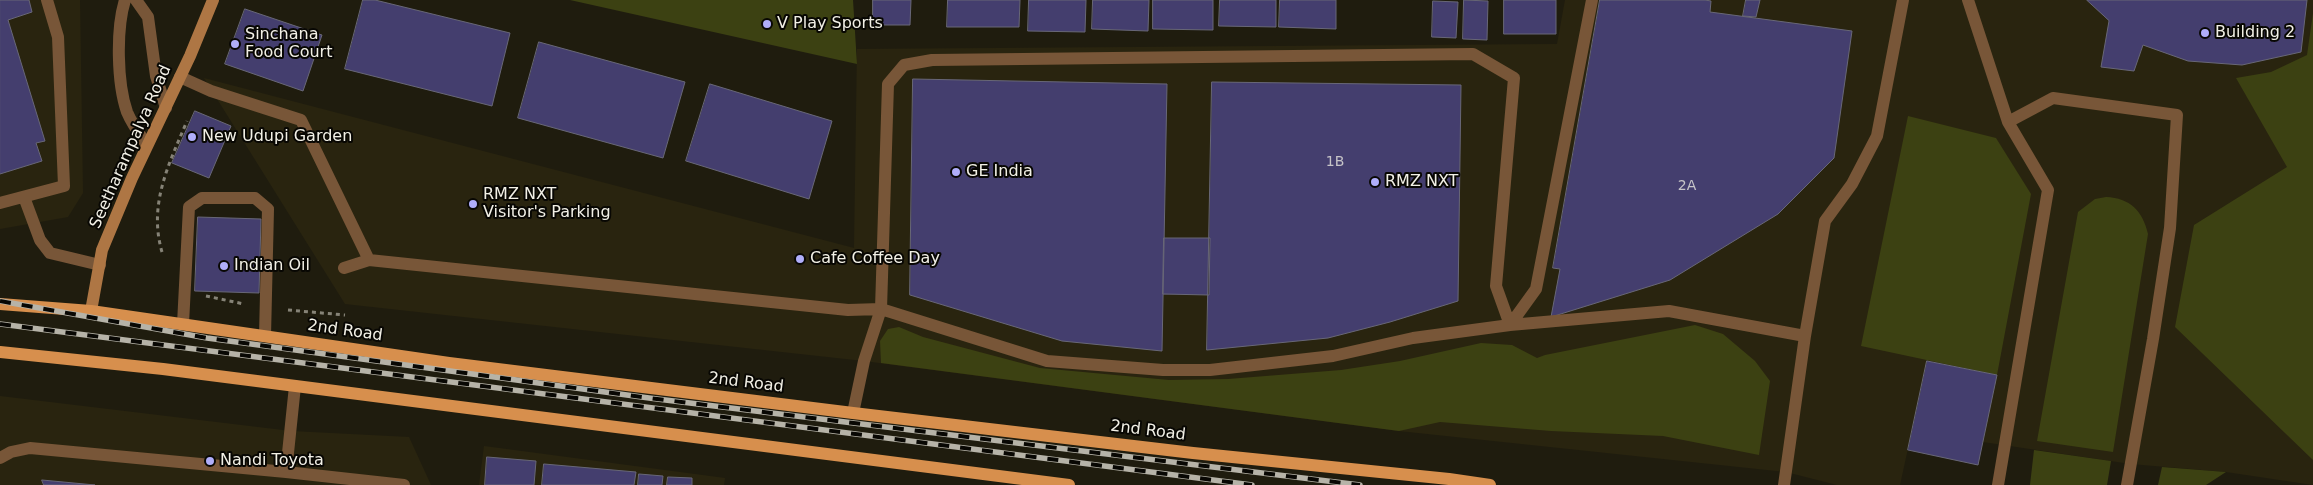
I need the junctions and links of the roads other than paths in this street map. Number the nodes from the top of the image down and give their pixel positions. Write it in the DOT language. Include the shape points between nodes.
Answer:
graph roads {
  1 [pos="47,0"];
  2 [pos="125,0"];
  3 [pos="136,0"];
  4 [pos="213,0"];
  5 [pos="1592,0"];
  6 [pos="1903,0"];
  7 [pos="1968,0"];
  8 [pos="180,77"];
  9 [pos="166,108"];
  10 [pos="2008,122"];
  11 [pos="147,145"];
  12 [pos="24,197"];
  13 [pos="0,203"];
  14 [pos="369,260"];
  15 [pos="100,265"];
  16 [pos="344,268"];
  17 [pos="0,304"];
  18 [pos="881,308"];
  19 [pos="91,311"];
  20 [pos="183,324"];
  21 [pos="1510,325"];
  22 [pos="265,336"];
  23 [pos="1805,336"];
  24 [pos="0,352"];
  25 [pos="295,386"];
  26 [pos="853,413"];
  27 [pos="0,458"];
  28 [pos="286,472"];
  29 [pos="404,485"];
  30 [pos="1069,485"];
  31 [pos="1490,485"];
  32 [pos="1784,485"];
  33 [pos="1998,485"];
  34 [pos="2127,485"];
  1 -- 12 [label="street" via="58,37 64,186"];
  2 -- 11 [label="street" via="120,15 119,41 123,98 128,114"];
  3 -- 9 [label="street" via="148,17 156,76"];
  4 -- 8 [label="street, Seetharampalya Road"];
  5 -- 21 [label="street" via="1536,289"];
  6 -- 23 [label="street" via="1877,136 1852,184 1825,221"];
  7 -- 10 [label="street"];
  8 -- 9 [label="street, Seetharampalya Road"];
  8 -- 14 [label="street" via="211,91 301,120"];
  9 -- 11 [label="street, Seetharampalya Road"];
  10 -- 33 [label="street" via="2048,190"];
  10 -- 34 [label="street" via="2053,98 2177,115 2170,228"];
  11 -- 15 [label="street, Seetharampalya Road" via="102,250"];
  12 -- 13 [label="street"];
  12 -- 15 [label="street" via="40,240 50,253"];
  14 -- 16 [label="street"];
  14 -- 18 [label="street" via="848,310"];
  15 -- 19 [label="street, Seetharampalya Road"];
  17 -- 19 [label="main road, 2nd Road"];
  18 -- 21 [label="street" via="1047,361 1164,370 1210,370 1334,356 1413,338"];
  18 -- 21 [label="street" via="888,84 904,65 932,60 1473,54 1514,78 1496,286"];
  18 -- 26 [label="street" via="864,361"];
  19 -- 20 [label="main road, 2nd Road"];
  20 -- 22 [label="main road, 2nd Road"];
  20 -- 22 [label="street" via="189,207 202,198 255,198 268,209"];
  21 -- 23 [label="street" via="1670,311"];
  22 -- 26 [label="main road, 2nd Road" via="449,363"];
  23 -- 32 [label="street"];
  24 -- 25 [label="main road"];
  25 -- 28 [label="street"];
  25 -- 30 [label="main road"];
  26 -- 31 [label="main road, 2nd Road"];
  27 -- 28 [label="street" via="30,448"];
  28 -- 29 [label="street"];
}
